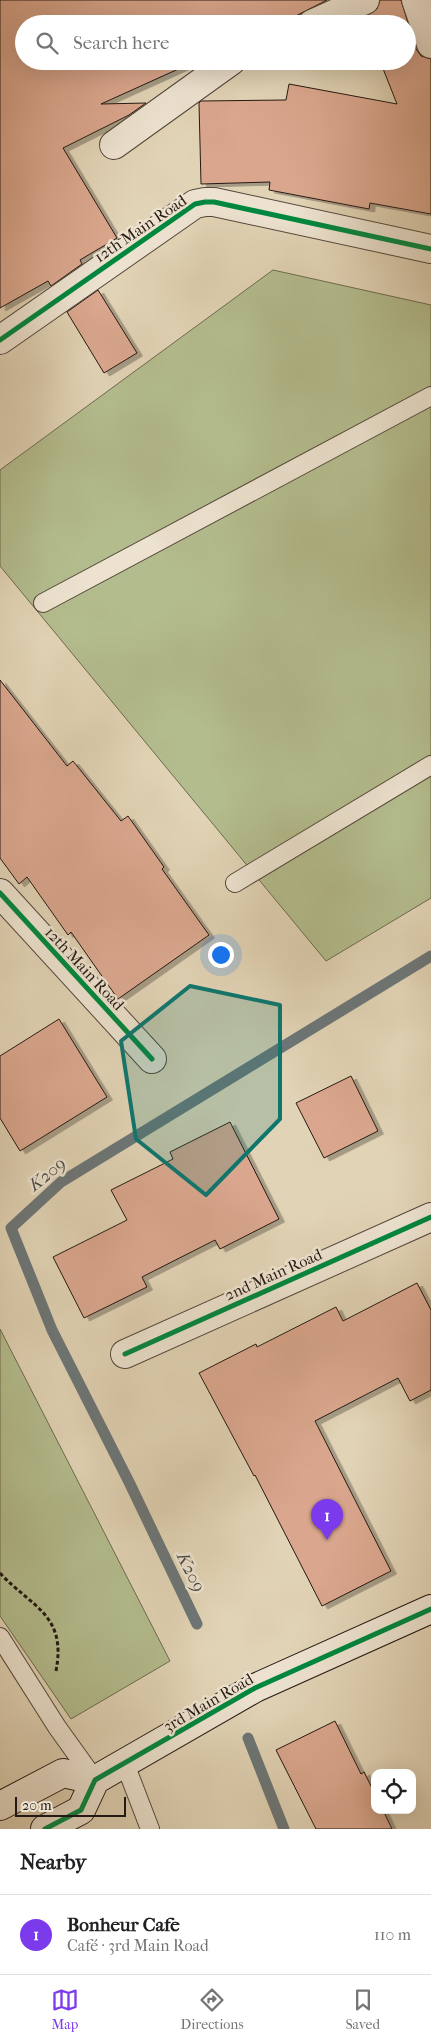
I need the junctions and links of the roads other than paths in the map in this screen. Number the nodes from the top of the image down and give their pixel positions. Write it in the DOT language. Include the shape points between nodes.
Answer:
graph roads {
  1 [pos="365,0"];
  2 [pos="416,0"];
  3 [pos="332,15"];
  4 [pos="431,44"];
  5 [pos="218,70"];
  6 [pos="114,145"];
  7 [pos="431,249"];
  8 [pos="0,340"];
  9 [pos="431,396"];
  10 [pos="43,602"];
  11 [pos="431,765"];
  12 [pos="235,884"];
  13 [pos="0,893"];
  14 [pos="152,1059"];
  15 [pos="431,1217"];
  16 [pos="125,1354"];
  17 [pos="431,1610"];
  18 [pos="0,1637"];
  19 [pos="125,1764"];
  20 [pos="95,1780"];
  21 [pos="2,1800"];
  22 [pos="45,1829"];
  23 [pos="150,1829"];
  1 -- 3 [label="street"];
  2 -- 4 [label="street"];
  5 -- 6 [label="street"];
  7 -- 8 [label="street, 12th Main Road" via="214,202 195,204"];
  9 -- 10 [label="lane"];
  11 -- 12 [label="lane"];
  13 -- 14 [label="street, 12th Main Road"];
  15 -- 16 [label="street, 2nd Main Road"];
  17 -- 19 [label="street, 3rd Main Road" via="255,1688"];
  18 -- 20 [label="lane"];
  19 -- 20 [label="street, 3rd Main Road"];
  19 -- 23 [label="lane"];
  20 -- 21 [label="street" via="63,1773"];
  20 -- 22 [label="street" via="82,1810"];
}
